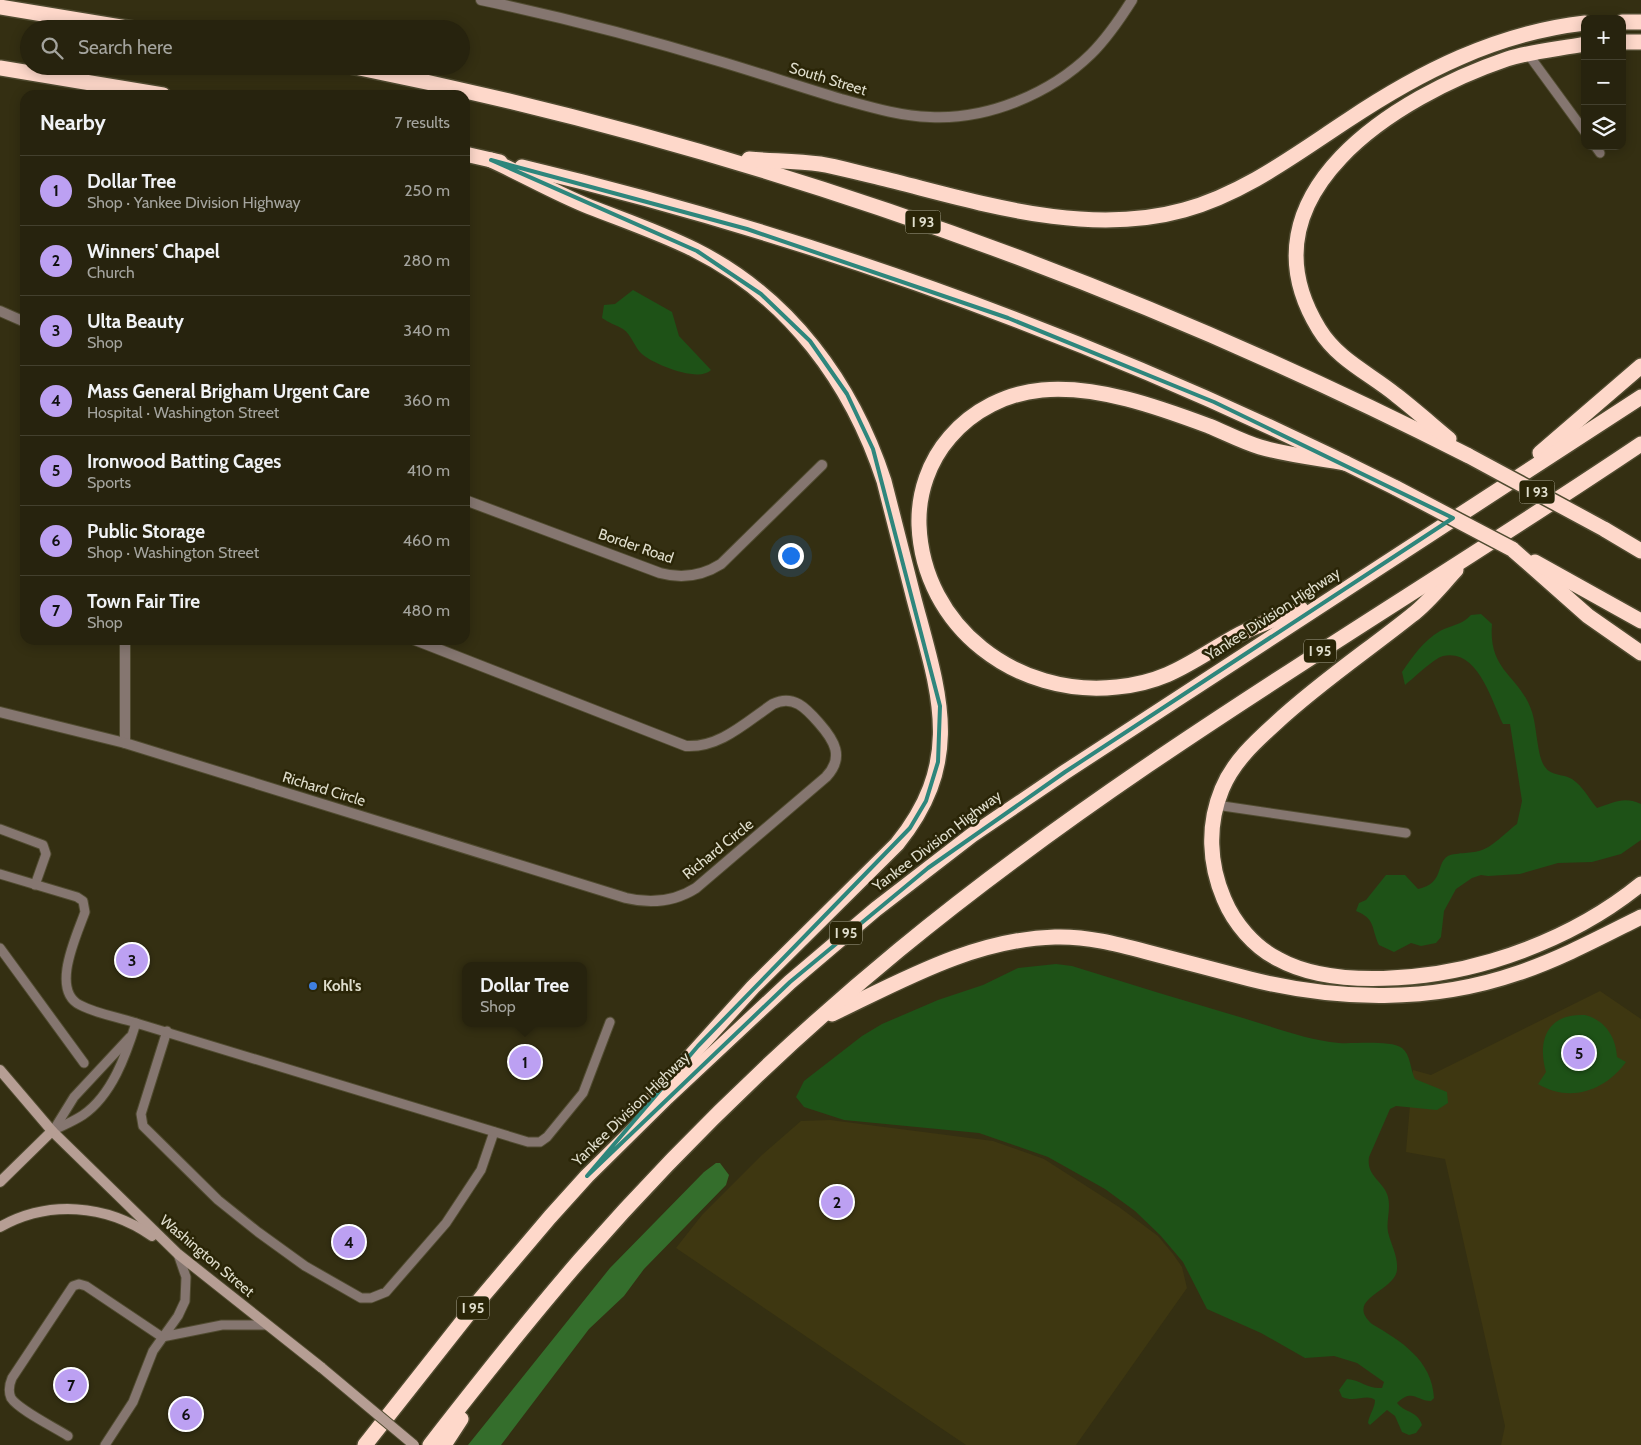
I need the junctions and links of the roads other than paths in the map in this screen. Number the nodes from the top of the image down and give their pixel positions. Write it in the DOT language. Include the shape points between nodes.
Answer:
graph roads {
  1 [pos="481,0"];
  2 [pos="1132,0"];
  3 [pos="0,7"];
  4 [pos="79,20"];
  5 [pos="1626,22"];
  6 [pos="1641,22"];
  7 [pos="1581,23"];
  8 [pos="1626,42"];
  9 [pos="1641,42"];
  10 [pos="1581,45"];
  11 [pos="1528,54"];
  12 [pos="0,68"];
  13 [pos="20,71"];
  14 [pos="42,75"];
  15 [pos="391,75"];
  16 [pos="133,90"];
  17 [pos="458,90"];
  18 [pos="470,93"];
  19 [pos="1581,127"];
  20 [pos="470,155"];
  21 [pos="720,157"];
  22 [pos="491,160"];
  23 [pos="0,311"];
  24 [pos="20,320"];
  25 [pos="1641,366"];
  26 [pos="1641,397"];
  27 [pos="1639,446"];
  28 [pos="1469,456"];
  29 [pos="1344,463"];
  30 [pos="822,466"];
  31 [pos="1503,487"];
  32 [pos="470,502"];
  33 [pos="1638,548"];
  34 [pos="1473,553"];
  35 [pos="1541,570"];
  36 [pos="1336,594"];
  37 [pos="1641,621"];
  38 [pos="125,645"];
  39 [pos="428,645"];
  40 [pos="1641,653"];
  41 [pos="0,712"];
  42 [pos="125,742"];
  43 [pos="1216,806"];
  44 [pos="0,828"];
  45 [pos="1406,832"];
  46 [pos="0,874"];
  47 [pos="1641,884"];
  48 [pos="35,885"];
  49 [pos="1641,917"];
  50 [pos="0,948"];
  51 [pos="610,1022"];
  52 [pos="815,1022"];
  53 [pos="136,1023"];
  54 [pos="167,1031"];
  55 [pos="133,1034"];
  56 [pos="84,1063"];
  57 [pos="0,1070"];
  58 [pos="52,1131"];
  59 [pos="494,1132"];
  60 [pos="587,1176"];
  61 [pos="0,1182"];
  62 [pos="0,1227"];
  63 [pos="178,1254"];
  64 [pos="266,1325"];
  65 [pos="162,1337"];
  66 [pos="510,1344"];
  67 [pos="68,1436"];
  68 [pos="106,1445"];
  69 [pos="366,1445"];
  70 [pos="414,1445"];
  71 [pos="430,1445"];
  72 [pos="444,1445"];
  1 -- 2 [label="street, South Street" via="668,46 882,111 951,117 997,108 1050,86 1092,54"];
  3 -- 4 [label="highway"];
  5 -- 6 [label="highway"];
  7 -- 21 [label="highway" via="1522,34 1446,62 1381,98 1239,188 1204,204 1152,217 1103,221 1056,216 989,204 821,164"];
  8 -- 9 [label="highway"];
  10 -- 11 [label="highway"];
  11 -- 19 [label="lane"];
  11 -- 28 [label="highway" via="1455,80 1417,100 1365,136 1336,160 1322,177 1304,210 1298,233 1298,266 1304,294 1321,331 1354,367 1395,393"];
  12 -- 13 [label="highway"];
  14 -- 16 [label="highway"];
  15 -- 17 [label="highway, I 93"];
  18 -- 21 [label="highway, I 93" via="544,109"];
  20 -- 22 [label="highway"];
  21 -- 28 [label="highway, I 93" via="920,221 1121,296 1284,367"];
  22 -- 29 [label="highway" via="694,212 956,298 1163,380"];
  22 -- 60 [label="highway" via="590,207 637,223 697,251 754,288 810,341 847,394 873,449 930,654 940,706 942,734 938,762 926,801 910,828 698,1046"];
  23 -- 24 [label="street"];
  25 -- 31 [label="highway"];
  26 -- 31 [label="highway, Yankee Division Highway / I 95"];
  27 -- 34 [label="highway, I 95"];
  28 -- 33 [label="highway, I 93, bridge"];
  29 -- 35 [label="highway, bridge" via="1512,549"];
  29 -- 36 [label="highway" via="1261,447 1191,420 1106,395 1074,390 1036,391 991,405 955,431 929,470 919,517 922,553 933,588 942,606 966,634 1004,664 1063,685 1116,688 1165,677 1240,634"];
  30 -- 32 [label="street, Border Road" via="721,564 705,573 687,576 660,572"];
  31 -- 36 [label="highway, Yankee Division Highway / I 95"];
  34 -- 43 [label="highway" via="1414,614 1335,673 1253,745 1231,771"];
  34 -- 52 [label="highway, I 95" via="1213,720 1077,815 944,914"];
  35 -- 37 [label="highway"];
  35 -- 40 [label="highway" via="1588,616"];
  36 -- 60 [label="highway, Yankee Division Highway / I 95" via="1035,792 928,868 790,982 673,1090"];
  38 -- 42 [label="street"];
  39 -- 42 [label="street, Richard Circle" via="686,746 717,742 773,704 794,702 806,708 832,738 837,753 835,764 826,777 696,888 670,899 648,902 626,898"];
  41 -- 42 [label="street, Richard Circle"];
  43 -- 45 [label="lane"];
  43 -- 47 [label="highway" via="1212,862 1230,911 1241,928 1270,954 1315,972 1358,977 1405,976 1462,969 1492,961 1582,924"];
  44 -- 48 [label="lane" via="43,845 46,854"];
  46 -- 48 [label="lane"];
  48 -- 53 [label="lane" via="77,897 85,905 65,977 70,997 80,1005"];
  49 -- 52 [label="highway" via="1584,946 1518,973 1479,984 1414,994 1372,996 1318,992 1273,984 1112,943 1073,937 1043,937 960,955"];
  50 -- 56 [label="lane"];
  51 -- 59 [label="lane" via="587,1087 547,1136 532,1143"];
  52 -- 66 [label="highway, I 95" via="655,1178"];
  53 -- 54 [label="lane"];
  53 -- 55 [label="lane"];
  54 -- 59 [label="lane"];
  54 -- 59 [label="lane" via="141,1114 143,1126 218,1200 264,1237 313,1271 361,1298 372,1298 386,1292 446,1223 479,1174"];
  55 -- 58 [label="lane" via="74,1097"];
  55 -- 58 [label="lane" via="102,1096 82,1116"];
  57 -- 58 [label="main road, Washington Street"];
  58 -- 61 [label="main road"];
  58 -- 63 [label="main road, Washington Street"];
  60 -- 69 [label="highway, Yankee Division Highway / I 95" via="477,1303"];
  62 -- 63 [label="main road" via="21,1216 45,1210 77,1209 134,1225"];
  63 -- 64 [label="main road, Washington Street"];
  63 -- 65 [label="lane" via="185,1271 187,1295 182,1310"];
  64 -- 65 [label="lane" via="222,1325"];
  64 -- 70 [label="main road, Washington Street, bridge"];
  65 -- 67 [label="lane" via="84,1285 72,1287 12,1378 9,1389 17,1404"];
  65 -- 68 [label="lane" via="153,1351 133,1402"];
  66 -- 71 [label="highway, I 95"];
  66 -- 72 [label="highway"];
}
